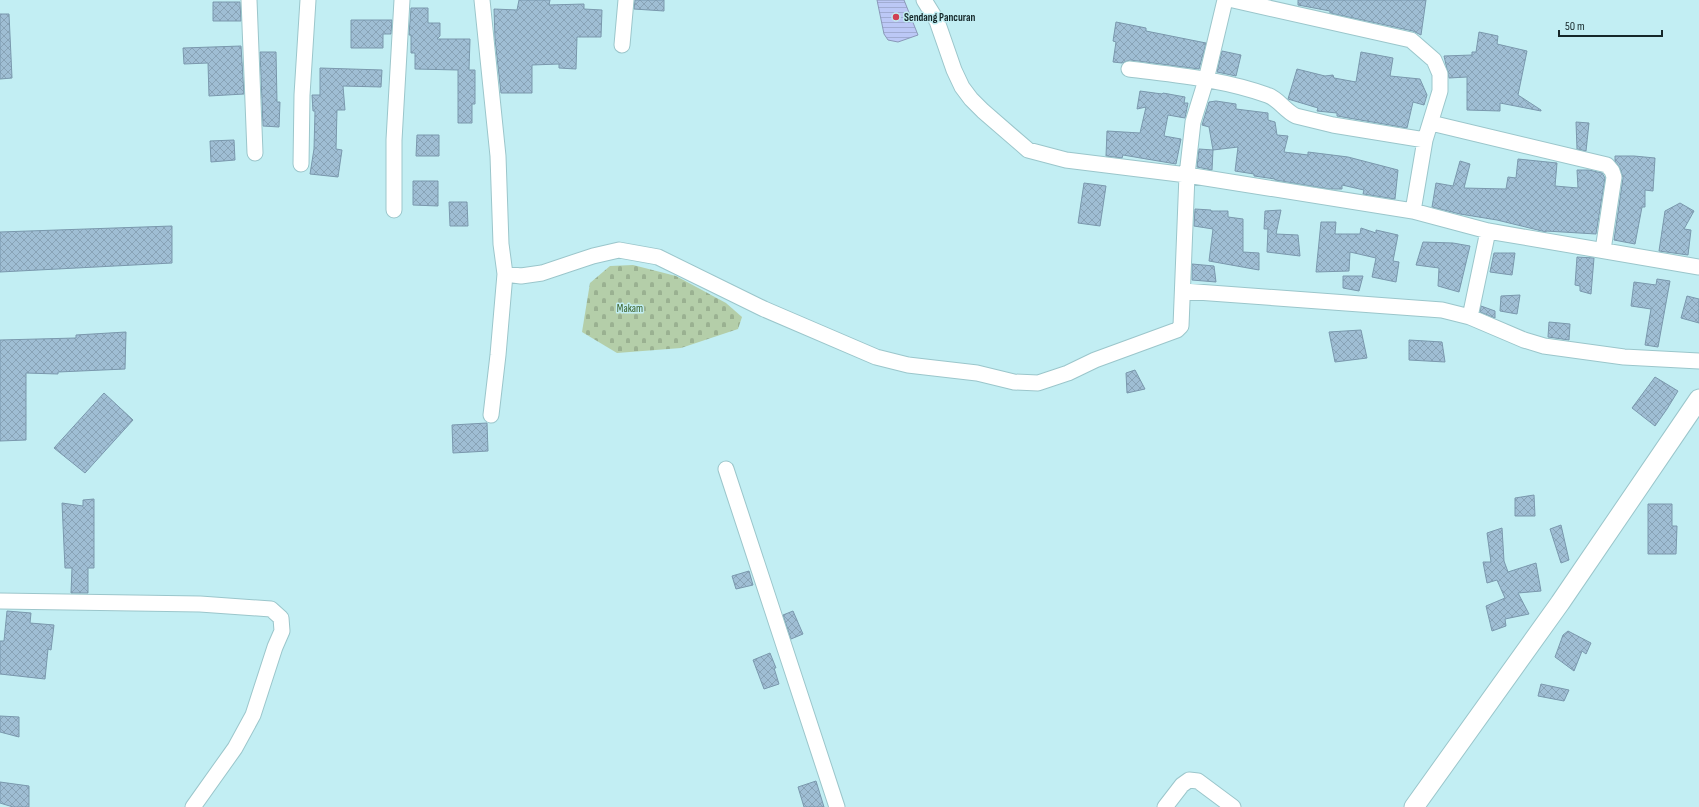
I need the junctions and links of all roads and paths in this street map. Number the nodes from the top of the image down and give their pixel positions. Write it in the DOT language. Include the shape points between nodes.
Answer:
graph roads {
  1 [pos="249,0"];
  2 [pos="308,0"];
  3 [pos="402,0"];
  4 [pos="482,0"];
  5 [pos="626,0"];
  6 [pos="924,0"];
  7 [pos="1225,0"];
  8 [pos="1233,0"];
  9 [pos="622,45"];
  10 [pos="1129,69"];
  11 [pos="1206,80"];
  12 [pos="1431,123"];
  13 [pos="1425,140"];
  14 [pos="255,153"];
  15 [pos="301,164"];
  16 [pos="1187,175"];
  17 [pos="394,210"];
  18 [pos="1413,211"];
  19 [pos="1488,231"];
  20 [pos="1603,250"];
  21 [pos="1699,266"];
  22 [pos="505,274"];
  23 [pos="1183,291"];
  24 [pos="1470,317"];
  25 [pos="1699,361"];
  26 [pos="1699,399"];
  27 [pos="491,415"];
  28 [pos="726,469"];
  29 [pos="0,601"];
  30 [pos="193,807"];
  31 [pos="837,807"];
  32 [pos="1165,807"];
  33 [pos="1233,807"];
  34 [pos="1414,807"];
  1 -- 14 [label="street"];
  2 -- 15 [label="street"];
  3 -- 17 [label="street" via="394,140"];
  4 -- 22 [label="street" via="498,156 501,244"];
  5 -- 9 [label="street"];
  6 -- 16 [label="street" via="937,21 962,87 983,111 1028,150 1066,160"];
  7 -- 11 [label="street"];
  8 -- 12 [label="street" via="1411,40 1434,60 1440,74 1440,91"];
  10 -- 11 [label="street"];
  11 -- 13 [label="street" via="1267,95 1296,116 1333,125"];
  11 -- 16 [label="street" via="1193,122"];
  12 -- 13 [label="street"];
  12 -- 20 [label="street" via="1607,164 1614,177"];
  13 -- 18 [label="street"];
  16 -- 18 [label="street"];
  16 -- 23 [label="street"];
  18 -- 19 [label="street"];
  19 -- 20 [label="street"];
  19 -- 24 [label="street"];
  20 -- 21 [label="street"];
  22 -- 23 [label="street" via="521,276 542,273 619,250 658,257 764,309 876,358 908,365 977,373 1014,382 1038,383 1177,330 1181,326"];
  22 -- 27 [label="street"];
  23 -- 24 [label="street" via="1434,309"];
  24 -- 25 [label="street" via="1544,346 1624,357"];
  26 -- 34 [label="street" via="1573,584"];
  28 -- 31 [label="street"];
  29 -- 30 [label="street" via="200,604 271,608 281,618 282,631 274,647 253,715 235,748"];
  32 -- 33 [label="street" via="1189,780 1198,781"];
}
